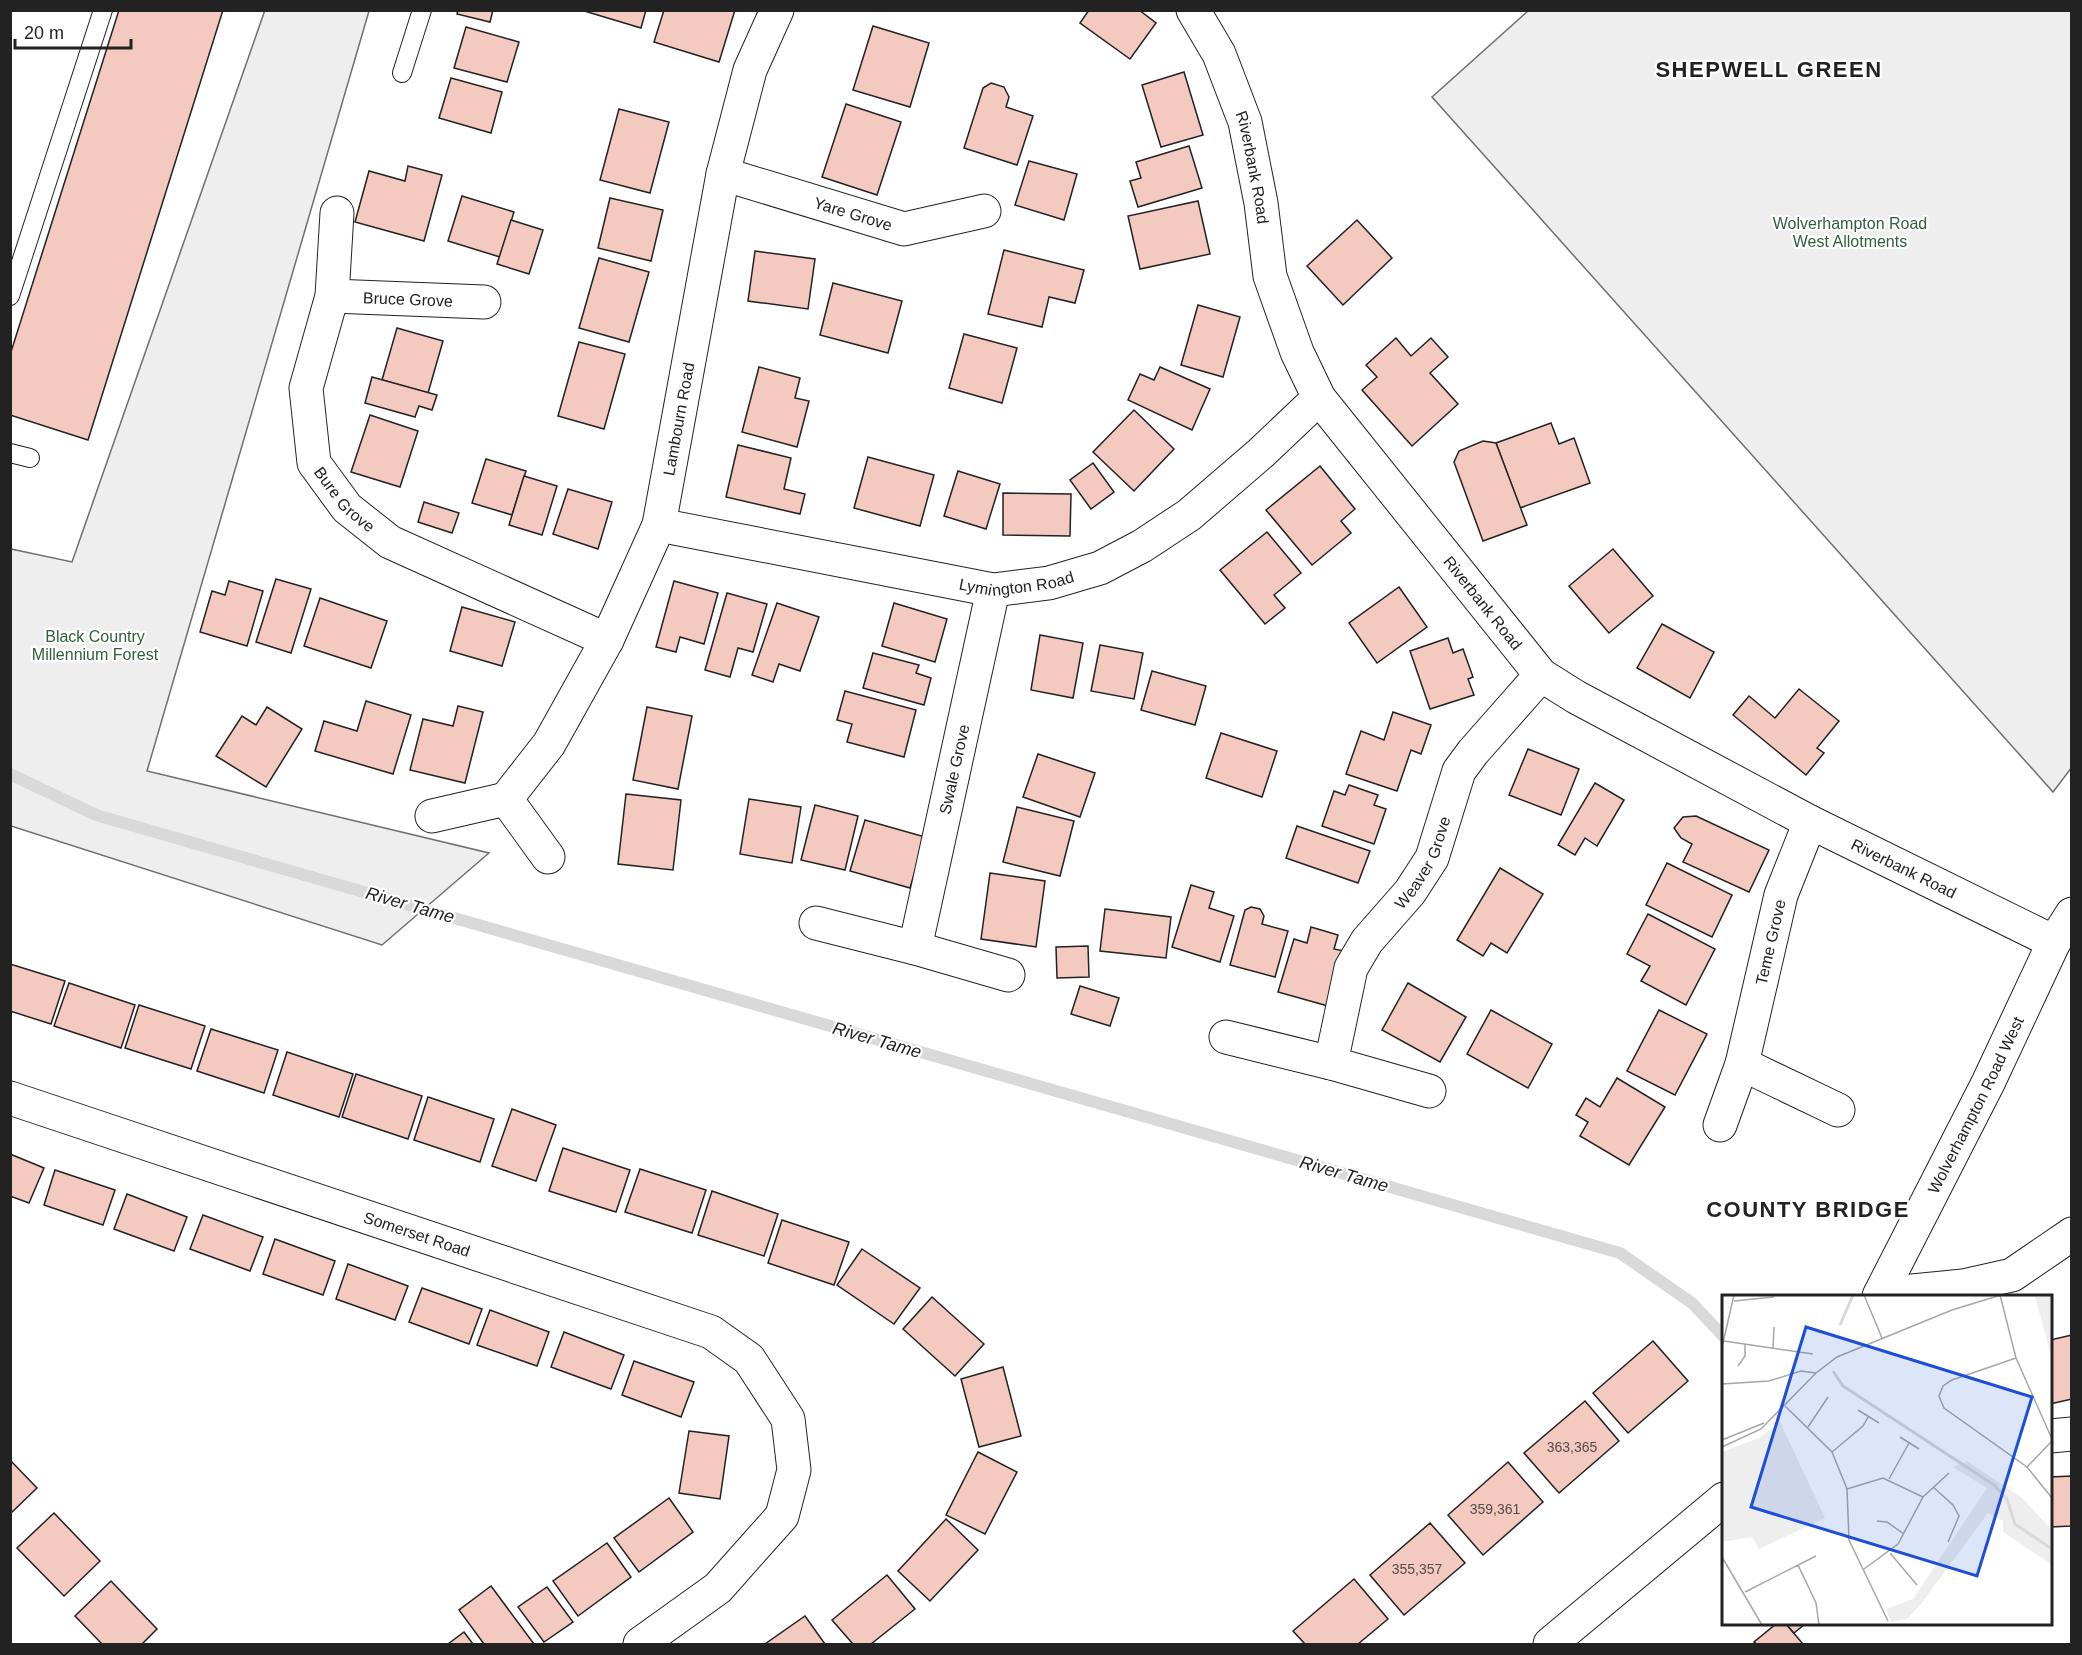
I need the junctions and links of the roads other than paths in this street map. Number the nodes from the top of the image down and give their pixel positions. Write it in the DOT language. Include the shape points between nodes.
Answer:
graph roads {
  1 [pos="103,10"];
  2 [pos="422,10"];
  3 [pos="777,10"];
  4 [pos="1192,10"];
  5 [pos="402,73"];
  6 [pos="723,174"];
  7 [pos="984,212"];
  8 [pos="337,213"];
  9 [pos="10,296"];
  10 [pos="332,296"];
  11 [pos="484,302"];
  12 [pos="1319,398"];
  13 [pos="10,453"];
  14 [pos="30,458"];
  15 [pos="659,525"];
  16 [pos="993,590"];
  17 [pos="607,640"];
  18 [pos="1541,675"];
  19 [pos="507,799"];
  20 [pos="432,816"];
  21 [pos="1810,822"];
  22 [pos="548,857"];
  23 [pos="2072,914"];
  24 [pos="816,923"];
  25 [pos="2054,942"];
  26 [pos="915,948"];
  27 [pos="1008,975"];
  28 [pos="1226,1037"];
  29 [pos="1331,1063"];
  30 [pos="1742,1064"];
  31 [pos="1430,1091"];
  32 [pos="10,1098"];
  33 [pos="1838,1110"];
  34 [pos="1720,1125"];
  35 [pos="2072,1234"];
  36 [pos="1880,1295"];
  37 [pos="2072,1434"];
  38 [pos="2052,1436"];
  39 [pos="1722,1501"];
  40 [pos="640,1644"];
  41 [pos="1550,1644"];
  1 -- 9 [label="lane"];
  2 -- 5 [label="lane"];
  3 -- 6 [label="street, Lambourn Road" via="750,70"];
  4 -- 12 [label="street, Riverbank Road" via="1218,54 1245,122 1270,276 1297,352"];
  6 -- 7 [label="street, Yare Grove" via="904,229"];
  6 -- 15 [label="street, Lambourn Road"];
  8 -- 10 [label="street, Bure Grove"];
  10 -- 11 [label="street, Bruce Grove"];
  10 -- 17 [label="street, Bure Grove" via="306,388 314,463 347,508 390,542"];
  12 -- 16 [label="street, Lymington Road" via="1189,515 1142,546 1100,568 1049,583"];
  12 -- 18 [label="street, Riverbank Road"];
  13 -- 14 [label="lane"];
  15 -- 16 [label="street, Lymington Road"];
  15 -- 17 [label="street, Lambourn Road"];
  16 -- 26 [label="street, Swale Grove"];
  17 -- 19 [label="street, Lambourn Road" via="549,744"];
  18 -- 21 [label="street, Riverbank Road"];
  18 -- 29 [label="street, Weaver Grove" via="1459,771 1432,858 1410,892 1367,941 1351,968"];
  19 -- 20 [label="street"];
  19 -- 22 [label="street"];
  21 -- 25 [label="street, Riverbank Road"];
  21 -- 30 [label="street, Teme Grove" via="1781,895"];
  23 -- 25 [label="street, Wolverhampton Road West"];
  24 -- 26 [label="street"];
  25 -- 36 [label="street, Wolverhampton Road West" via="1988,1083"];
  26 -- 27 [label="street"];
  28 -- 29 [label="street"];
  29 -- 31 [label="street"];
  30 -- 33 [label="street"];
  30 -- 34 [label="street, Teme Grove"];
  32 -- 40 [label="street, Somerset Road" via="711,1332 749,1359 788,1419 794,1470 782,1515 718,1588"];
  35 -- 36 [label="street" via="2012,1275 1963,1286"];
  37 -- 38 [label="street"];
  39 -- 41 [label="street"];
}
